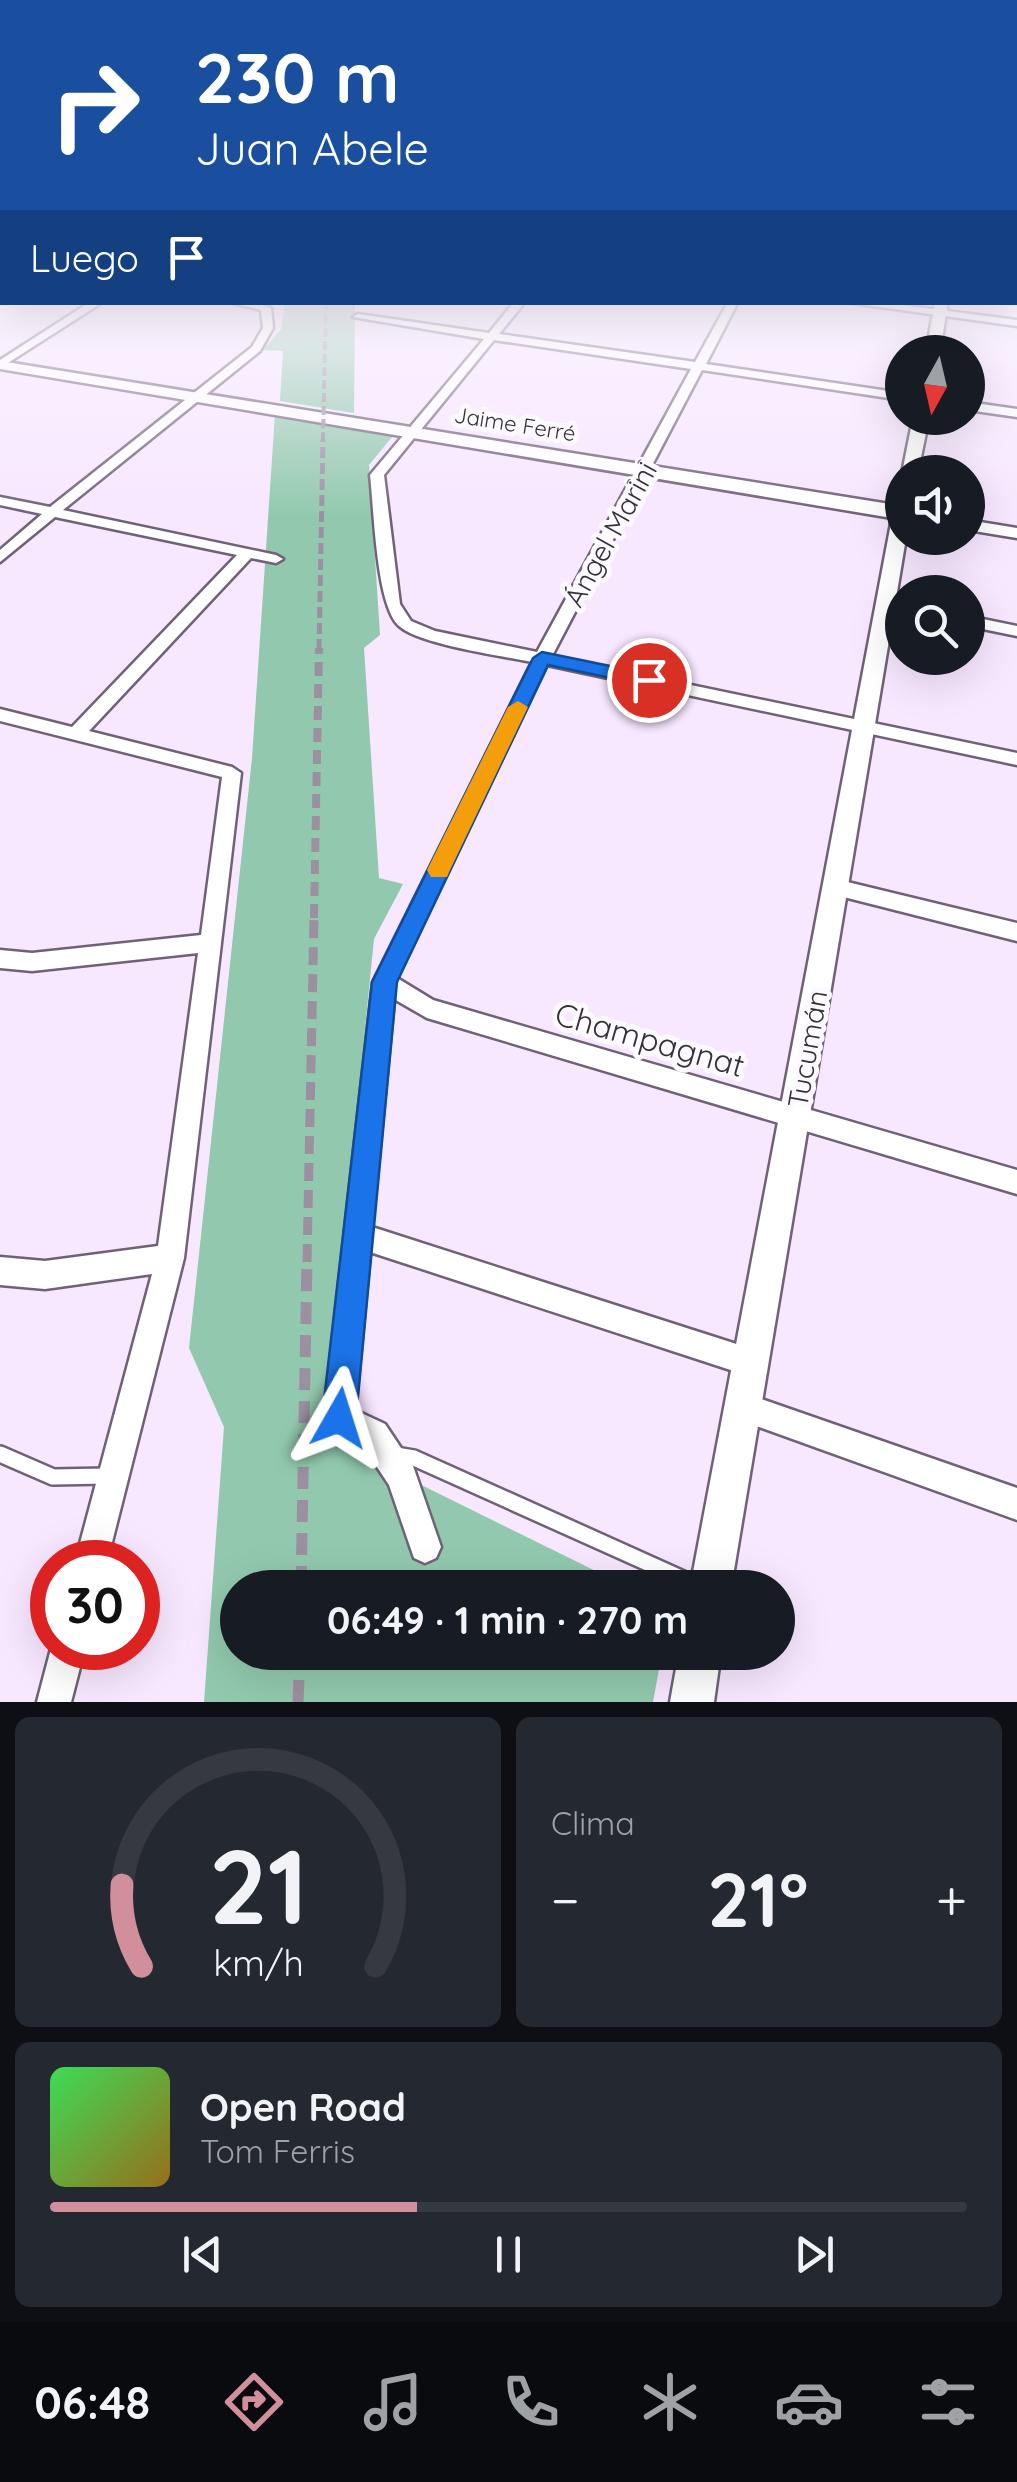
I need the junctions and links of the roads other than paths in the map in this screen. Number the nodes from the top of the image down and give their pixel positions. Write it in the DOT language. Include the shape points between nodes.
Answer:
graph roads {
  1 [pos="246,356"];
  2 [pos="473,356"];
  3 [pos="628,356"];
  4 [pos="705,356"];
  5 [pos="0,365"];
  6 [pos="699,367"];
  7 [pos="885,394"];
  8 [pos="194,397"];
  9 [pos="985,408"];
  10 [pos="1017,413"];
  11 [pos="412,430"];
  12 [pos="646,468"];
  13 [pos="0,502"];
  14 [pos="885,510"];
  15 [pos="53,512"];
  16 [pos="985,528"];
  17 [pos="1017,533"];
  18 [pos="248,553"];
  19 [pos="0,558"];
  20 [pos="276,559"];
  21 [pos="985,625"];
  22 [pos="1017,631"];
  23 [pos="885,641"];
  24 [pos="542,658"];
  25 [pos="0,714"];
  26 [pos="862,725"];
  27 [pos="77,734"];
  28 [pos="1017,759"];
  29 [pos="835,887"];
  30 [pos="1017,932"];
  31 [pos="211,943"];
  32 [pos="0,959"];
  33 [pos="384,982"];
  34 [pos="795,1116"];
  35 [pos="1017,1182"];
  36 [pos="357,1235"];
  37 [pos="170,1258"];
  38 [pos="0,1270"];
  39 [pos="752,1363"];
  40 [pos="744,1408"];
  41 [pos="386,1453"];
  42 [pos="0,1454"];
  43 [pos="113,1476"];
  44 [pos="1017,1504"];
  45 [pos="96,1540"];
  46 [pos="425,1547"];
  47 [pos="661,1570"];
  48 [pos="713,1570"];
  49 [pos="62,1670"];
  50 [pos="697,1670"];
  51 [pos="54,1702"];
  52 [pos="692,1702"];
  1 -- 8 [label="street"];
  2 -- 11 [label="street"];
  3 -- 6 [label="street"];
  4 -- 6 [label="street, Ángel Marini"];
  5 -- 8 [label="street, Jaime Ferré"];
  6 -- 7 [label="street"];
  6 -- 12 [label="street, Ángel Marini"];
  8 -- 11 [label="street, Jaime Ferré"];
  8 -- 15 [label="street"];
  9 -- 10 [label="street"];
  11 -- 12 [label="street, Jaime Ferré"];
  11 -- 24 [label="street" via="377,475 392,604 405,624 430,634"];
  12 -- 14 [label="street, Jaime Ferré"];
  12 -- 24 [label="street, Ángel Marini"];
  13 -- 15 [label="street"];
  15 -- 18 [label="street"];
  15 -- 19 [label="street"];
  16 -- 17 [label="street"];
  18 -- 20 [label="street"];
  18 -- 27 [label="street"];
  21 -- 22 [label="street"];
  23 -- 26 [label="street, Tucumán"];
  24 -- 26 [label="street"];
  24 -- 33 [label="street, Ángel Marini"];
  25 -- 27 [label="street"];
  26 -- 28 [label="street"];
  26 -- 29 [label="street, Tucumán"];
  27 -- 31 [label="street" via="232,773"];
  29 -- 30 [label="street"];
  29 -- 34 [label="street, Tucumán"];
  31 -- 32 [label="street" via="32,962"];
  31 -- 37 [label="street"];
  33 -- 34 [label="street, Champagnat" via="427,1008"];
  33 -- 36 [label="street, Ángel Marini"];
  34 -- 35 [label="street, Champagnat"];
  34 -- 39 [label="street, Tucumán"];
  36 -- 39 [label="street"];
  36 -- 41 [label="street, Ángel Marini" via="339,1418 374,1435"];
  37 -- 38 [label="street" via="45,1275"];
  37 -- 43 [label="street"];
  39 -- 40 [label="street, Tucumán"];
  40 -- 44 [label="street"];
  40 -- 48 [label="street, Tucumán"];
  41 -- 46 [label="street, Ángel Marini" via="402,1476"];
  41 -- 47 [label="lane" via="414,1458"];
  42 -- 43 [label="lane" via="53,1477"];
  43 -- 45 [label="street"];
  49 -- 51 [label="street"];
  50 -- 52 [label="street"];
}
